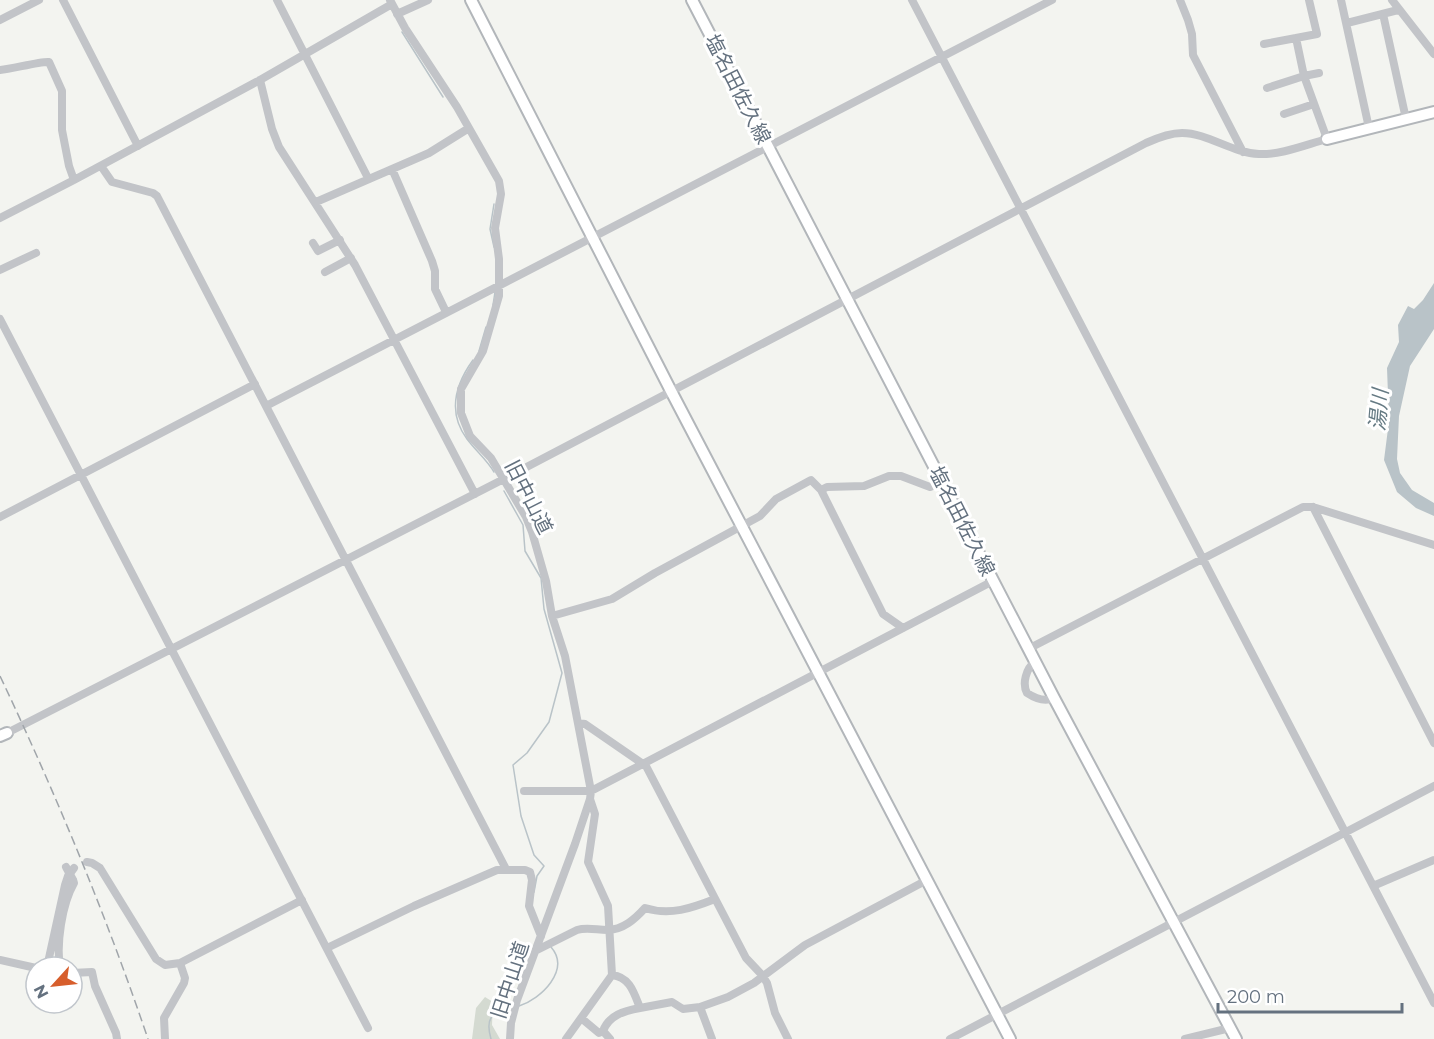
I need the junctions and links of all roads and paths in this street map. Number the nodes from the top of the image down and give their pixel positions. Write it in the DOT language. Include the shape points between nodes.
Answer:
graph roads {
  1 [pos="39,0"];
  2 [pos="63,0"];
  3 [pos="277,0"];
  4 [pos="428,0"];
  5 [pos="471,0"];
  6 [pos="692,0"];
  7 [pos="912,0"];
  8 [pos="1052,0"];
  9 [pos="1180,0"];
  10 [pos="1309,0"];
  11 [pos="1341,0"];
  12 [pos="1392,0"];
  13 [pos="391,2"];
  14 [pos="1398,10"];
  15 [pos="397,14"];
  16 [pos="1383,14"];
  17 [pos="0,20"];
  18 [pos="1347,23"];
  19 [pos="1296,38"];
  20 [pos="1264,44"];
  21 [pos="305,54"];
  22 [pos="1434,54"];
  23 [pos="941,56"];
  24 [pos="0,70"];
  25 [pos="1319,74"];
  26 [pos="1304,76"];
  27 [pos="260,80"];
  28 [pos="1267,88"];
  29 [pos="1314,104"];
  30 [pos="1434,112"];
  31 [pos="1284,114"];
  32 [pos="1406,118"];
  33 [pos="469,128"];
  34 [pos="1369,128"];
  35 [pos="1327,139"];
  36 [pos="138,146"];
  37 [pos="767,146"];
  38 [pos="1243,152"];
  39 [pos="101,166"];
  40 [pos="392,169"];
  41 [pos="368,178"];
  42 [pos="75,180"];
  43 [pos="316,202"];
  44 [pos="1020,208"];
  45 [pos="0,218"];
  46 [pos="592,238"];
  47 [pos="340,240"];
  48 [pos="313,243"];
  49 [pos="36,253"];
  50 [pos="351,258"];
  51 [pos="0,270"];
  52 [pos="325,272"];
  53 [pos="500,285"];
  54 [pos="847,298"];
  55 [pos="446,312"];
  56 [pos="0,319"];
  57 [pos="394,339"];
  58 [pos="255,384"];
  59 [pos="671,391"];
  60 [pos="266,406"];
  61 [pos="81,475"];
  62 [pos="503,479"];
  63 [pos="942,482"];
  64 [pos="821,490"];
  65 [pos="475,494"];
  66 [pos="1312,507"];
  67 [pos="0,517"];
  68 [pos="741,525"];
  69 [pos="1434,545"];
  70 [pos="1202,558"];
  71 [pos="346,560"];
  72 [pos="993,581"];
  73 [pos="552,616"];
  74 [pos="903,628"];
  75 [pos="172,649"];
  76 [pos="1028,649"];
  77 [pos="1035,662"];
  78 [pos="818,671"];
  79 [pos="1054,698"];
  80 [pos="578,723"];
  81 [pos="3,734"];
  82 [pos="1434,742"];
  83 [pos="643,763"];
  84 [pos="1434,786"];
  85 [pos="524,791"];
  86 [pos="591,795"];
  87 [pos="1346,833"];
  88 [pos="1434,860"];
  89 [pos="87,862"];
  90 [pos="506,869"];
  91 [pos="927,880"];
  92 [pos="1373,886"];
  93 [pos="715,899"];
  94 [pos="302,900"];
  95 [pos="1174,921"];
  96 [pos="609,930"];
  97 [pos="542,936"];
  98 [pos="327,948"];
  99 [pos="537,950"];
  100 [pos="49,955"];
  101 [pos="59,955"];
  102 [pos="0,960"];
  103 [pos="180,963"];
  104 [pos="24,965"];
  105 [pos="84,973"];
  106 [pos="612,975"];
  107 [pos="762,975"];
  108 [pos="1434,1003"];
  109 [pos="700,1007"];
  110 [pos="640,1008"];
  111 [pos="997,1015"];
  112 [pos="581,1018"];
  113 [pos="368,1028"];
  114 [pos="1230,1028"];
  115 [pos="603,1031"];
  116 [pos="117,1039"];
  117 [pos="165,1039"];
  118 [pos="510,1039"];
  119 [pos="566,1039"];
  120 [pos="609,1039"];
  121 [pos="712,1039"];
  122 [pos="788,1039"];
  123 [pos="950,1039"];
  124 [pos="1010,1039"];
  125 [pos="1185,1039"];
  126 [pos="1236,1039"];
  1 -- 17 [label="street"];
  2 -- 36 [label="street"];
  3 -- 21 [label="street"];
  4 -- 15 [label="street"];
  5 -- 46 [label="street"];
  6 -- 37 [label="street, 塩名田佐久線"];
  7 -- 23 [label="street"];
  8 -- 23 [label="street"];
  9 -- 38 [label="street" via="1192,34 1193,56"];
  10 -- 19 [label="street" via="1317,34"];
  11 -- 18 [label="street"];
  12 -- 14 [label="street"];
  13 -- 15 [label="street, 旧中山道"];
  13 -- 21 [label="street"];
  14 -- 16 [label="street"];
  14 -- 22 [label="street"];
  15 -- 33 [label="street, 旧中山道"];
  16 -- 18 [label="street"];
  16 -- 32 [label="street"];
  18 -- 34 [label="street"];
  19 -- 20 [label="street"];
  19 -- 26 [label="street"];
  21 -- 27 [label="street"];
  21 -- 41 [label="street"];
  23 -- 37 [label="street"];
  23 -- 44 [label="street"];
  24 -- 42 [label="street" via="50,62 63,95 62,130"];
  25 -- 26 [label="street"];
  26 -- 28 [label="street"];
  26 -- 29 [label="street"];
  27 -- 36 [label="street"];
  27 -- 43 [label="street" via="279,147"];
  29 -- 31 [label="street"];
  29 -- 35 [label="street"];
  30 -- 32 [label="street"];
  32 -- 34 [label="street"];
  33 -- 40 [label="street" via="429,153"];
  33 -- 53 [label="street, 旧中山道" via="500,181 495,235"];
  34 -- 35 [label="street"];
  35 -- 38 [label="street" via="1273,153"];
  36 -- 39 [label="street"];
  37 -- 46 [label="street"];
  37 -- 54 [label="street, 塩名田佐久線"];
  38 -- 44 [label="street" via="1194,135 1168,135"];
  39 -- 42 [label="street"];
  39 -- 58 [label="street" via="112,182 157,196"];
  40 -- 41 [label="street"];
  40 -- 55 [label="street" via="432,261 435,289"];
  41 -- 43 [label="street"];
  42 -- 45 [label="street"];
  43 -- 47 [label="street"];
  44 -- 54 [label="street"];
  44 -- 70 [label="street"];
  46 -- 53 [label="street"];
  46 -- 59 [label="street"];
  47 -- 48 [label="street" via="318,251"];
  47 -- 50 [label="street"];
  49 -- 51 [label="street"];
  50 -- 52 [label="street"];
  50 -- 57 [label="street"];
  53 -- 55 [label="street"];
  53 -- 62 [label="street, 旧中山道" via="483,351 460,395 467,430"];
  54 -- 59 [label="street"];
  54 -- 63 [label="street, 塩名田佐久線"];
  55 -- 57 [label="street"];
  56 -- 61 [label="street"];
  57 -- 60 [label="street"];
  57 -- 65 [label="street"];
  58 -- 60 [label="street"];
  58 -- 61 [label="street"];
  59 -- 62 [label="street"];
  59 -- 68 [label="street"];
  60 -- 71 [label="street"];
  61 -- 67 [label="street"];
  61 -- 75 [label="street"];
  62 -- 65 [label="street"];
  62 -- 73 [label="street, 旧中山道" via="532,532"];
  63 -- 64 [label="street" via="930,487 901,476 889,476 864,486"];
  63 -- 72 [label="street, 塩名田佐久線"];
  64 -- 68 [label="street" via="814,481 808,482"];
  64 -- 74 [label="street" via="883,614"];
  65 -- 71 [label="street"];
  66 -- 69 [label="street"];
  66 -- 70 [label="street" via="1299,508"];
  66 -- 82 [label="street"];
  68 -- 73 [label="street" via="612,599"];
  68 -- 78 [label="street"];
  70 -- 76 [label="street"];
  70 -- 87 [label="street"];
  71 -- 75 [label="street"];
  71 -- 90 [label="street"];
  72 -- 74 [label="street"];
  72 -- 76 [label="street, 塩名田佐久線"];
  73 -- 80 [label="street, 旧中山道" via="565,656"];
  74 -- 78 [label="street"];
  75 -- 81 [label="street"];
  75 -- 94 [label="street"];
  76 -- 77 [label="street, 塩名田佐久線"];
  77 -- 79 [label="street, 塩名田佐久線"];
  77 -- 79 [label="street" via="1024,682 1027,693 1047,701"];
  78 -- 83 [label="street"];
  78 -- 91 [label="street"];
  79 -- 95 [label="street, 塩名田佐久線"];
  80 -- 83 [label="street"];
  80 -- 86 [label="street, 旧中山道"];
  83 -- 86 [label="street"];
  83 -- 93 [label="street"];
  84 -- 87 [label="street"];
  85 -- 86 [label="street"];
  86 -- 96 [label="street" via="596,814 588,862 606,898"];
  86 -- 97 [label="street, 旧中山道"];
  87 -- 92 [label="street"];
  87 -- 95 [label="street"];
  88 -- 92 [label="street"];
  89 -- 103 [label="street" via="97,865 105,875 156,959 165,965"];
  90 -- 97 [label="street" via="525,870 532,875 529,906"];
  90 -- 98 [label="street" via="423,902"];
  91 -- 107 [label="street" via="806,945"];
  91 -- 111 [label="street"];
  92 -- 108 [label="street"];
  93 -- 96 [label="street" via="669,912 645,908 631,922"];
  93 -- 107 [label="street" via="746,958"];
  94 -- 98 [label="street"];
  94 -- 103 [label="street"];
  95 -- 111 [label="street"];
  95 -- 114 [label="street, 塩名田佐久線"];
  96 -- 99 [label="street" via="583,928"];
  96 -- 106 [label="street"];
  97 -- 99 [label="street, 旧中山道"];
  98 -- 113 [label="street"];
  99 -- 118 [label="street, 旧中山道" via="514,1008"];
  100 -- 101 [label="street, bridge" via="68,867 74,883 59,938"];
  102 -- 104 [label="street"];
  103 -- 117 [label="street" via="185,978 164,1018"];
  105 -- 116 [label="street" via="92,972"];
  106 -- 110 [label="street" via="628,981"];
  106 -- 112 [label="street"];
  107 -- 109 [label="street" via="744,990"];
  107 -- 122 [label="street"];
  109 -- 110 [label="street" via="681,1008 672,1002"];
  109 -- 121 [label="street"];
  110 -- 115 [label="street" via="621,1012"];
  111 -- 123 [label="street"];
  111 -- 124 [label="street"];
  112 -- 115 [label="street" via="599,1033"];
  112 -- 119 [label="street"];
  114 -- 125 [label="street"];
  114 -- 126 [label="street, 塩名田佐久線"];
  115 -- 120 [label="street"];
}
